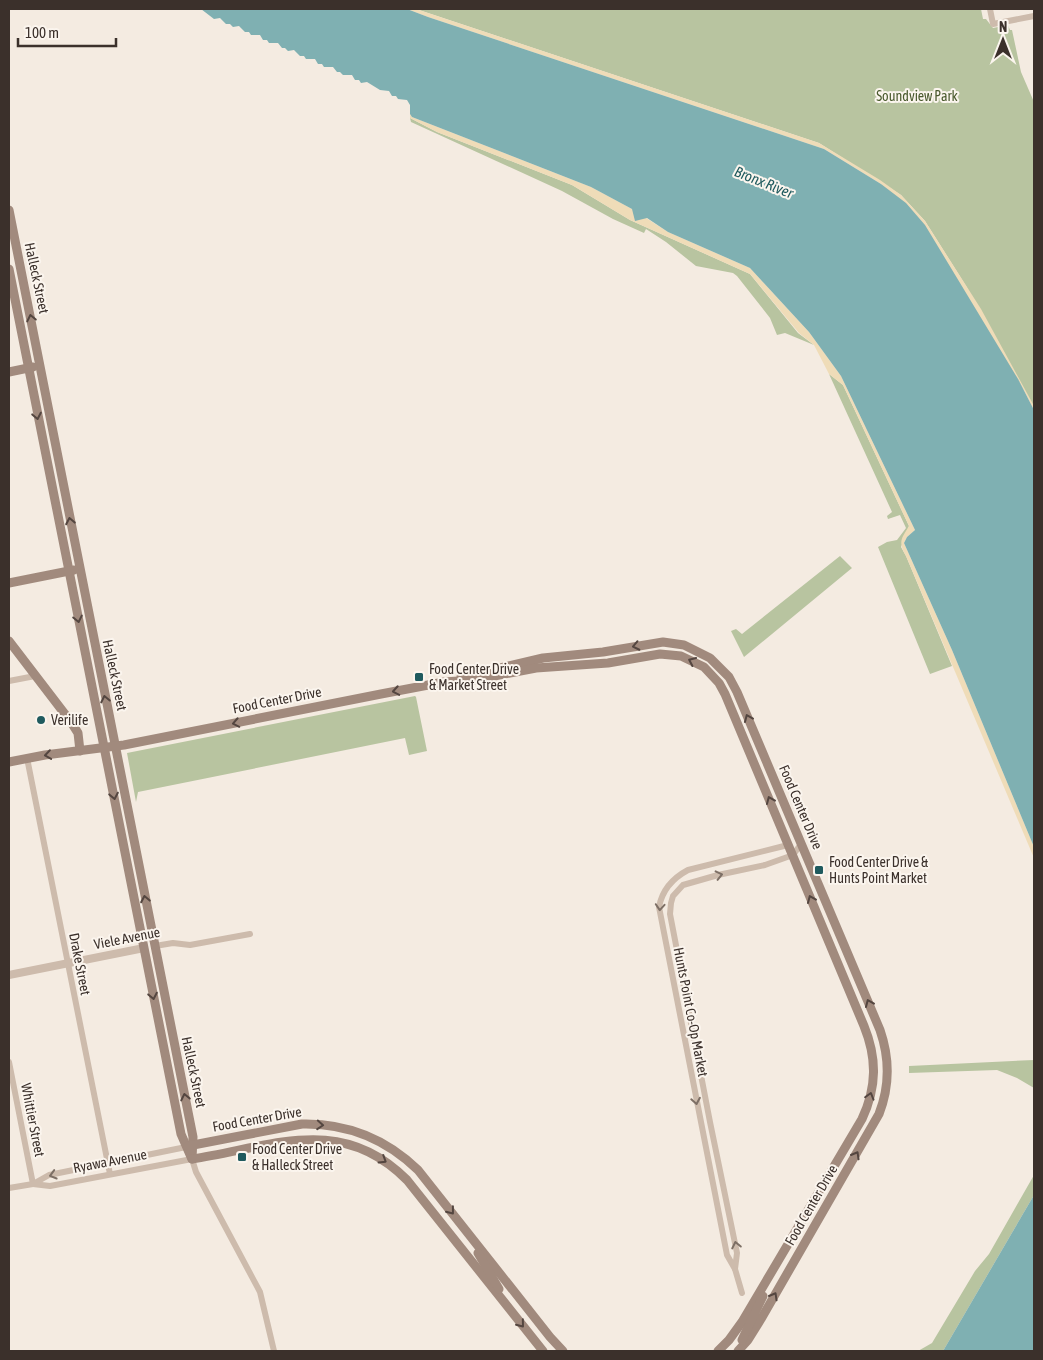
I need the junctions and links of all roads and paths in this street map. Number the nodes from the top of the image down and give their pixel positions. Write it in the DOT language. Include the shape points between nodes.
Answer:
graph roads {
  1 [pos="990,9"];
  2 [pos="1034,16"];
  3 [pos="9,210"];
  4 [pos="9,269"];
  5 [pos="40,366"];
  6 [pos="28,368"];
  7 [pos="9,372"];
  8 [pos="79,569"];
  9 [pos="68,571"];
  10 [pos="9,583"];
  11 [pos="9,641"];
  12 [pos="35,676"];
  13 [pos="9,681"];
  14 [pos="444,682"];
  15 [pos="740,728"];
  16 [pos="116,747"];
  17 [pos="105,748"];
  18 [pos="80,750"];
  19 [pos="27,758"];
  20 [pos="9,762"];
  21 [pos="779,791"];
  22 [pos="801,844"];
  23 [pos="788,845"];
  24 [pos="793,855"];
  25 [pos="250,934"];
  26 [pos="155,946"];
  27 [pos="144,948"];
  28 [pos="67,963"];
  29 [pos="9,975"];
  30 [pos="9,1062"];
  31 [pos="189,1146"];
  32 [pos="192,1159"];
  33 [pos="108,1163"];
  34 [pos="110,1174"];
  35 [pos="33,1184"];
  36 [pos="9,1188"];
  37 [pos="463,1226"];
  38 [pos="779,1261"];
  39 [pos="735,1269"];
  40 [pos="742,1293"];
  41 [pos="509,1309"];
  42 [pos="274,1351"];
  43 [pos="543,1351"];
  44 [pos="563,1351"];
  45 [pos="718,1351"];
  46 [pos="737,1351"];
  1 -- 2 [label="street" via="993,24"];
  5 -- 3 [label="main road, Halleck Street, one-way"];
  4 -- 6 [label="main road, Halleck Street"];
  5 -- 6 [label="main road"];
  8 -- 5 [label="main road, Halleck Street, one-way"];
  6 -- 7 [label="main road"];
  6 -- 9 [label="main road, Halleck Street, one-way"];
  8 -- 9 [label="main road"];
  16 -- 8 [label="main road, Halleck Street, one-way"];
  9 -- 10 [label="main road"];
  9 -- 17 [label="main road, Halleck Street, one-way"];
  11 -- 12 [label="main road"];
  12 -- 13 [label="street"];
  12 -- 18 [label="main road" via="78,733"];
  15 -- 14 [label="main road, Food Center Drive, one-way" via="723,689 714,677 697,663 674,655 536,668 474,680"];
  14 -- 16 [label="main road, Food Center Drive, one-way"];
  21 -- 14 [label="main road, Food Center Drive, one-way" via="729,678 710,658 684,645 656,642 603,652 549,657"];
  15 -- 21 [label="main road"];
  23 -- 15 [label="main road, Food Center Drive, one-way"];
  16 -- 17 [label="main road, Food Center Drive"];
  26 -- 16 [label="main road, Halleck Street, one-way"];
  17 -- 18 [label="main road, Food Center Drive"];
  17 -- 27 [label="main road, Halleck Street, one-way"];
  18 -- 19 [label="main road, Food Center Drive, one-way"];
  19 -- 20 [label="main road, Food Center Drive"];
  19 -- 28 [label="street, Drake Street"];
  21 -- 22 [label="main road, Food Center Drive"];
  22 -- 24 [label="street"];
  46 -- 22 [label="main road, Food Center Drive, one-way" via="761,1319 871,1129 887,1084 887,1054 880,1030"];
  23 -- 24 [label="main road, Food Center Drive"];
  23 -- 39 [label="street, Hunts Point Co-Op Market, one-way" via="688,870 673,880 662,896 659,908 727,1255"];
  38 -- 24 [label="main road, Food Center Drive, one-way" via="864,1114 872,1089 874,1067 872,1046"];
  39 -- 24 [label="street, Hunts Point Co-Op Market, one-way" via="737,1253 670,914 671,903 678,890 689,883"];
  25 -- 26 [label="street, Viele Avenue" via="190,945"];
  26 -- 27 [label="main road, Viele Avenue"];
  31 -- 26 [label="main road, Halleck Street, one-way" via="193,1137"];
  27 -- 28 [label="street, Viele Avenue"];
  27 -- 31 [label="main road, Halleck Street, one-way" via="182,1139"];
  28 -- 29 [label="street, Viele Avenue"];
  28 -- 33 [label="street, Drake Street"];
  30 -- 35 [label="street, Whittier Street"];
  31 -- 32 [label="main road"];
  31 -- 33 [label="street, Ryawa Avenue"];
  31 -- 37 [label="main road, Food Center Drive, one-way" via="302,1124 353,1130 377,1140 409,1162"];
  32 -- 34 [label="street, Ryawa Avenue"];
  32 -- 41 [label="main road, Food Center Drive, one-way" via="303,1139 338,1141 370,1152 407,1180"];
  32 -- 42 [label="street" via="260,1292"];
  33 -- 34 [label="street, Drake Street"];
  33 -- 35 [label="street, Ryawa Avenue, one-way" via="49,1175"];
  34 -- 35 [label="street, Ryawa Avenue" via="50,1186"];
  35 -- 36 [label="street, Ryawa Avenue"];
  37 -- 41 [label="main road"];
  37 -- 44 [label="main road, Food Center Drive"];
  38 -- 45 [label="main road, Food Center Drive" via="739,1327"];
  38 -- 46 [label="main road"];
  39 -- 40 [label="street, Hunts Point Co-Op Market"];
  41 -- 43 [label="main road, Food Center Drive, one-way"];
}
